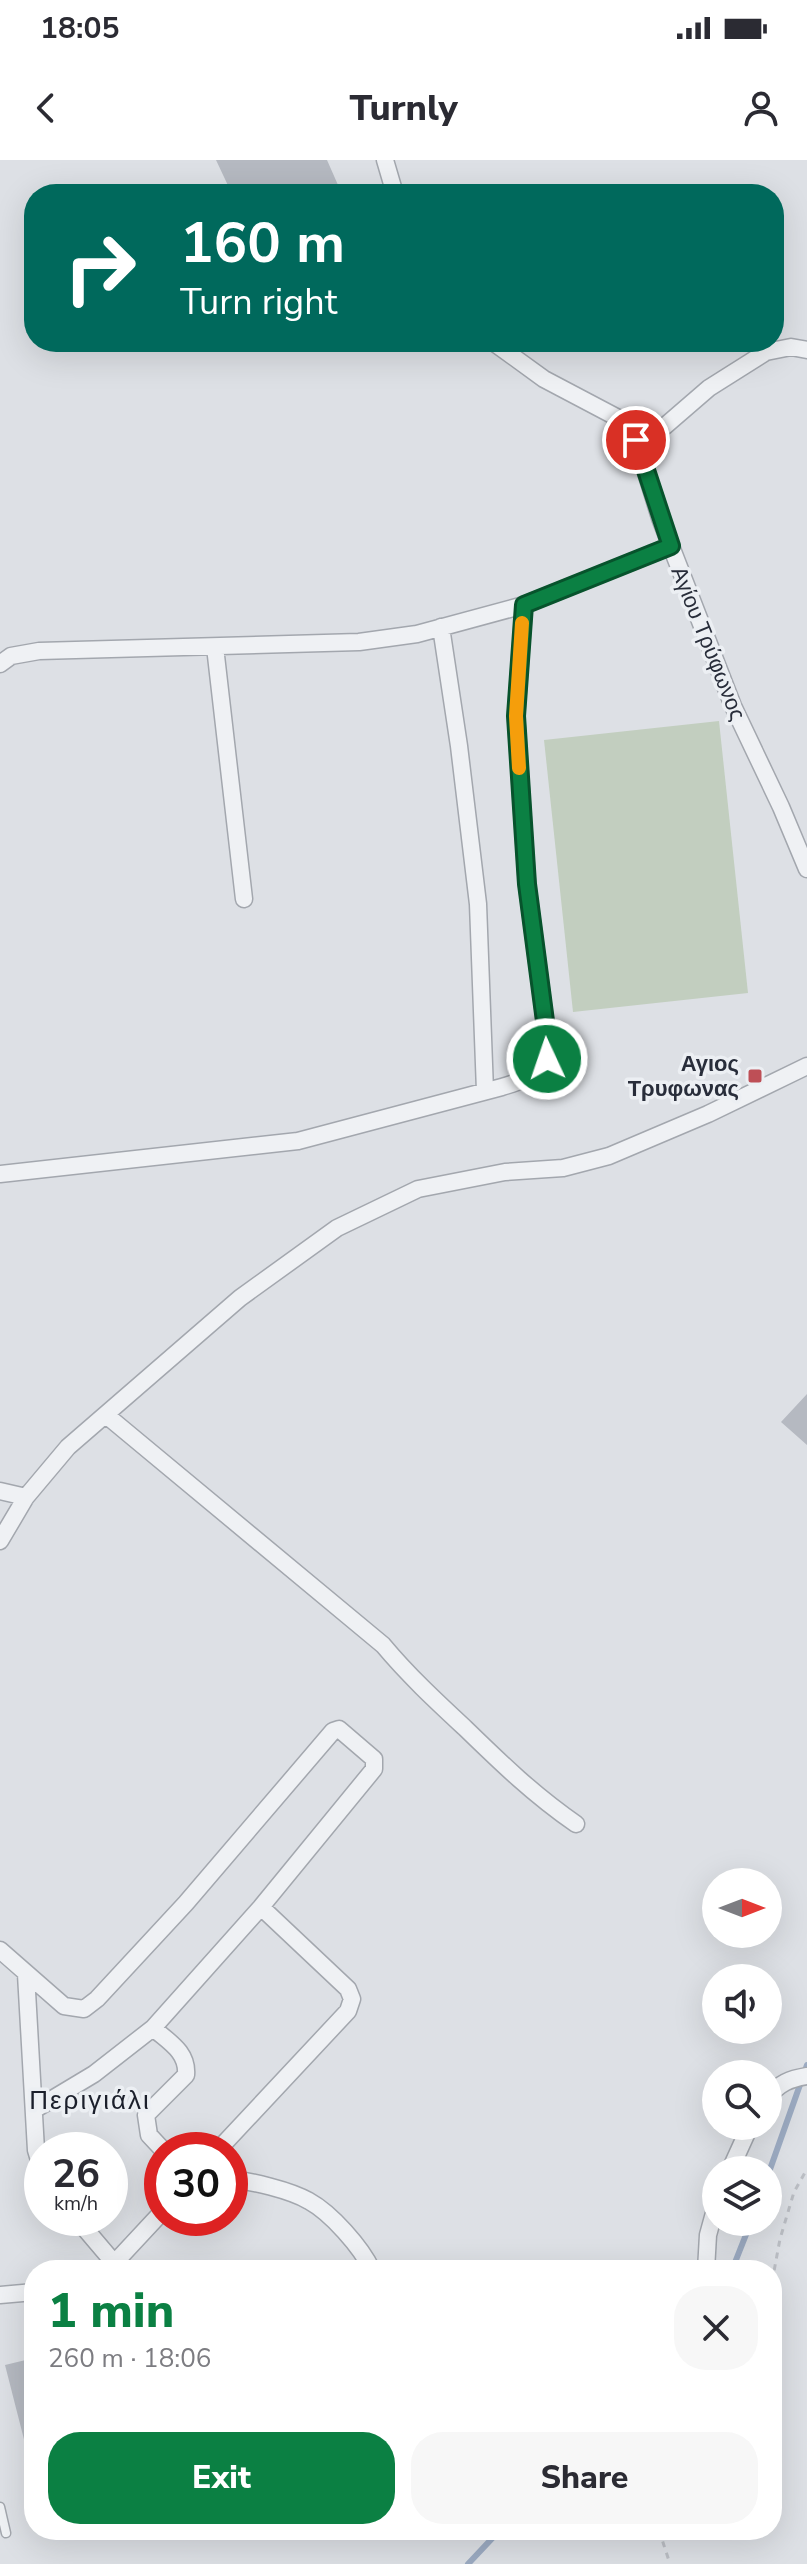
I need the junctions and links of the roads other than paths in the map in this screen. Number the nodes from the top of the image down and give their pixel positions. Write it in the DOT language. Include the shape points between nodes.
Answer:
graph roads {
  1 [pos="385,160"];
  2 [pos="392,184"];
  3 [pos="784,348"];
  4 [pos="807,350"];
  5 [pos="507,352"];
  6 [pos="766,352"];
  7 [pos="636,440"];
  8 [pos="671,546"];
  9 [pos="524,605"];
  10 [pos="441,627"];
  11 [pos="215,647"];
  12 [pos="0,664"];
  13 [pos="807,869"];
  14 [pos="244,899"];
  15 [pos="807,1066"];
  16 [pos="485,1091"];
  17 [pos="0,1174"];
  18 [pos="106,1415"];
  19 [pos="0,1491"];
  20 [pos="26,1497"];
  21 [pos="0,1541"];
  22 [pos="576,1824"];
  23 [pos="261,1907"];
  24 [pos="0,1950"];
  25 [pos="26,1974"];
  26 [pos="153,2028"];
  27 [pos="807,2076"];
  28 [pos="782,2083"];
  29 [pos="34,2110"];
  30 [pos="35,2132"];
  31 [pos="149,2132"];
  32 [pos="235,2132"];
  33 [pos="248,2183"];
  34 [pos="144,2232"];
  35 [pos="89,2236"];
  36 [pos="708,2236"];
  37 [pos="107,2260"];
  38 [pos="118,2260"];
  39 [pos="367,2260"];
  40 [pos="707,2260"];
  41 [pos="24,2293"];
  42 [pos="0,2295"];
  43 [pos="0,2507"];
  44 [pos="6,2533"];
  1 -- 2 [label="street"];
  3 -- 4 [label="street"];
  5 -- 7 [label="street, Αγίου Τρύφωνος" via="544,379 618,418"];
  6 -- 7 [label="street" via="709,388 665,426"];
  7 -- 8 [label="street, Αγίου Τρύφωνος"];
  8 -- 9 [label="street"];
  8 -- 13 [label="street, Αγίου Τρύφωνος" via="733,706"];
  9 -- 10 [label="street"];
  9 -- 16 [label="street" via="516,716 527,884 547,1059 525,1080"];
  10 -- 11 [label="street" via="359,642"];
  10 -- 16 [label="street" via="478,904"];
  11 -- 12 [label="street" via="39,651 11,656"];
  11 -- 14 [label="street"];
  15 -- 18 [label="street" via="609,1156 418,1189 337,1228 240,1298"];
  16 -- 17 [label="street" via="298,1141"];
  18 -- 20 [label="street" via="68,1447"];
  18 -- 22 [label="street" via="383,1645 541,1800"];
  19 -- 20 [label="street"];
  20 -- 21 [label="street"];
  23 -- 25 [label="street" via="374,1769 374,1759 339,1729 97,1999 84,2009 64,2006"];
  23 -- 26 [label="street"];
  23 -- 32 [label="street" via="348,1989 352,1999 348,2011"];
  24 -- 25 [label="street"];
  25 -- 29 [label="street"];
  26 -- 29 [label="street" via="94,2074"];
  26 -- 31 [label="street" via="185,2056 187,2065 186,2075 146,2115"];
  27 -- 28 [label="street"];
  29 -- 30 [label="street"];
  33 -- 39 [label="street" via="309,2200"];
  34 -- 38 [label="street"];
  35 -- 37 [label="street"];
  36 -- 40 [label="street"];
  41 -- 42 [label="street"];
  43 -- 44 [label="lane"];
}
